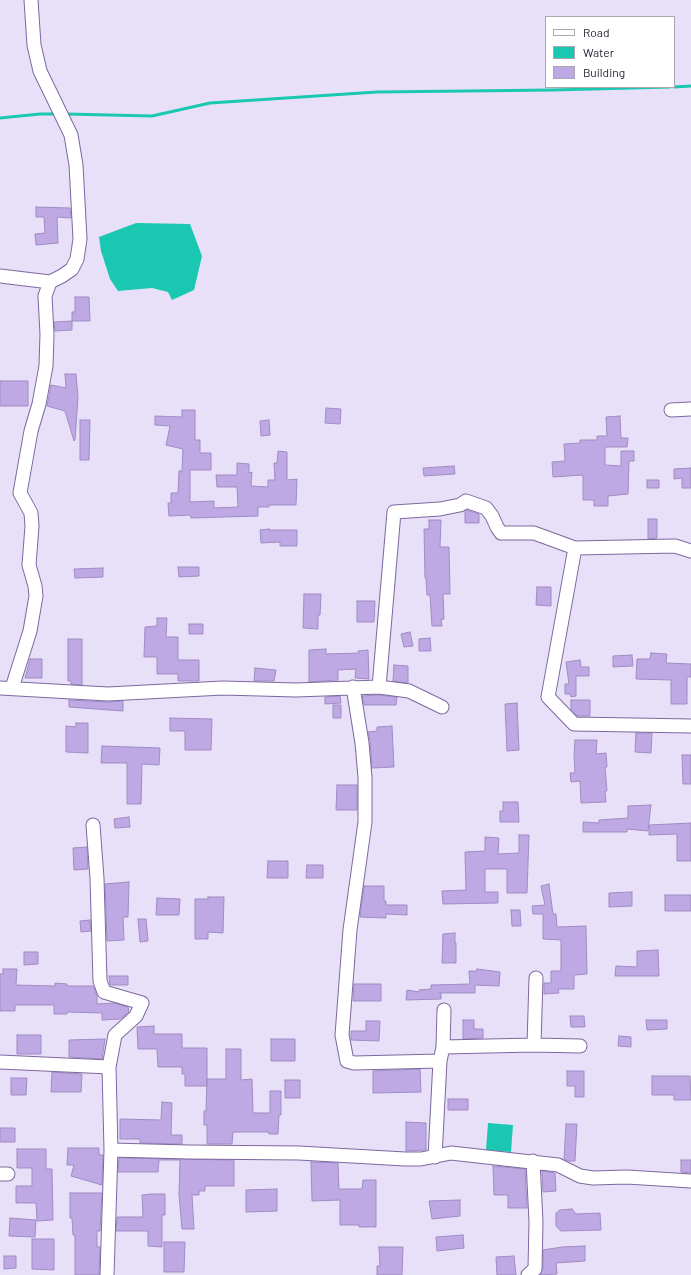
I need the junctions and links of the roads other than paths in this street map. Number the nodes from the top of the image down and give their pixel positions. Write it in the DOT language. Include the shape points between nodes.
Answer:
graph roads {
  1 [pos="30,0"];
  2 [pos="0,276"];
  3 [pos="50,282"];
  4 [pos="691,409"];
  5 [pos="671,410"];
  6 [pos="575,548"];
  7 [pos="691,551"];
  8 [pos="353,687"];
  9 [pos="379,687"];
  10 [pos="6,688"];
  11 [pos="442,707"];
  12 [pos="691,726"];
  13 [pos="93,825"];
  14 [pos="536,978"];
  15 [pos="444,1010"];
  16 [pos="534,1045"];
  17 [pos="580,1046"];
  18 [pos="443,1048"];
  19 [pos="440,1061"];
  20 [pos="0,1062"];
  21 [pos="109,1067"];
  22 [pos="111,1150"];
  23 [pos="435,1157"];
  24 [pos="533,1162"];
  25 [pos="691,1181"];
  26 [pos="107,1275"];
  27 [pos="528,1275"];
  1 -- 3 [label="street" via="34,45 40,71 71,135 76,165 80,239 77,259 72,269"];
  2 -- 3 [label="street"];
  3 -- 10 [label="street" via="45,296 46,366 20,493 31,513 29,565 36,586 36,596 30,631"];
  4 -- 5 [label="street"];
  6 -- 7 [label="street" via="675,546"];
  6 -- 9 [label="street" via="534,533 501,533 486,508 466,501 460,505 394,512"];
  6 -- 12 [label="street" via="548,697 574,724"];
  8 -- 9 [label="street"];
  8 -- 10 [label="street" via="296,690 223,688 108,694"];
  8 -- 19 [label="street" via="364,771 366,822 351,922 342,1035 347,1060 354,1063"];
  9 -- 11 [label="street" via="409,691"];
  13 -- 21 [label="street" via="100,982 104,992 142,1004 136,1016 115,1035"];
  14 -- 16 [label="street"];
  15 -- 18 [label="street"];
  16 -- 17 [label="street"];
  16 -- 18 [label="street"];
  18 -- 19 [label="street"];
  19 -- 23 [label="street"];
  20 -- 21 [label="street"];
  21 -- 22 [label="street"];
  22 -- 23 [label="street" via="299,1153 405,1159"];
  22 -- 26 [label="street"];
  23 -- 24 [label="street" via="451,1153"];
  24 -- 25 [label="street" via="558,1165 580,1176 593,1178 627,1177"];
  24 -- 27 [label="street" via="535,1269"];
}
